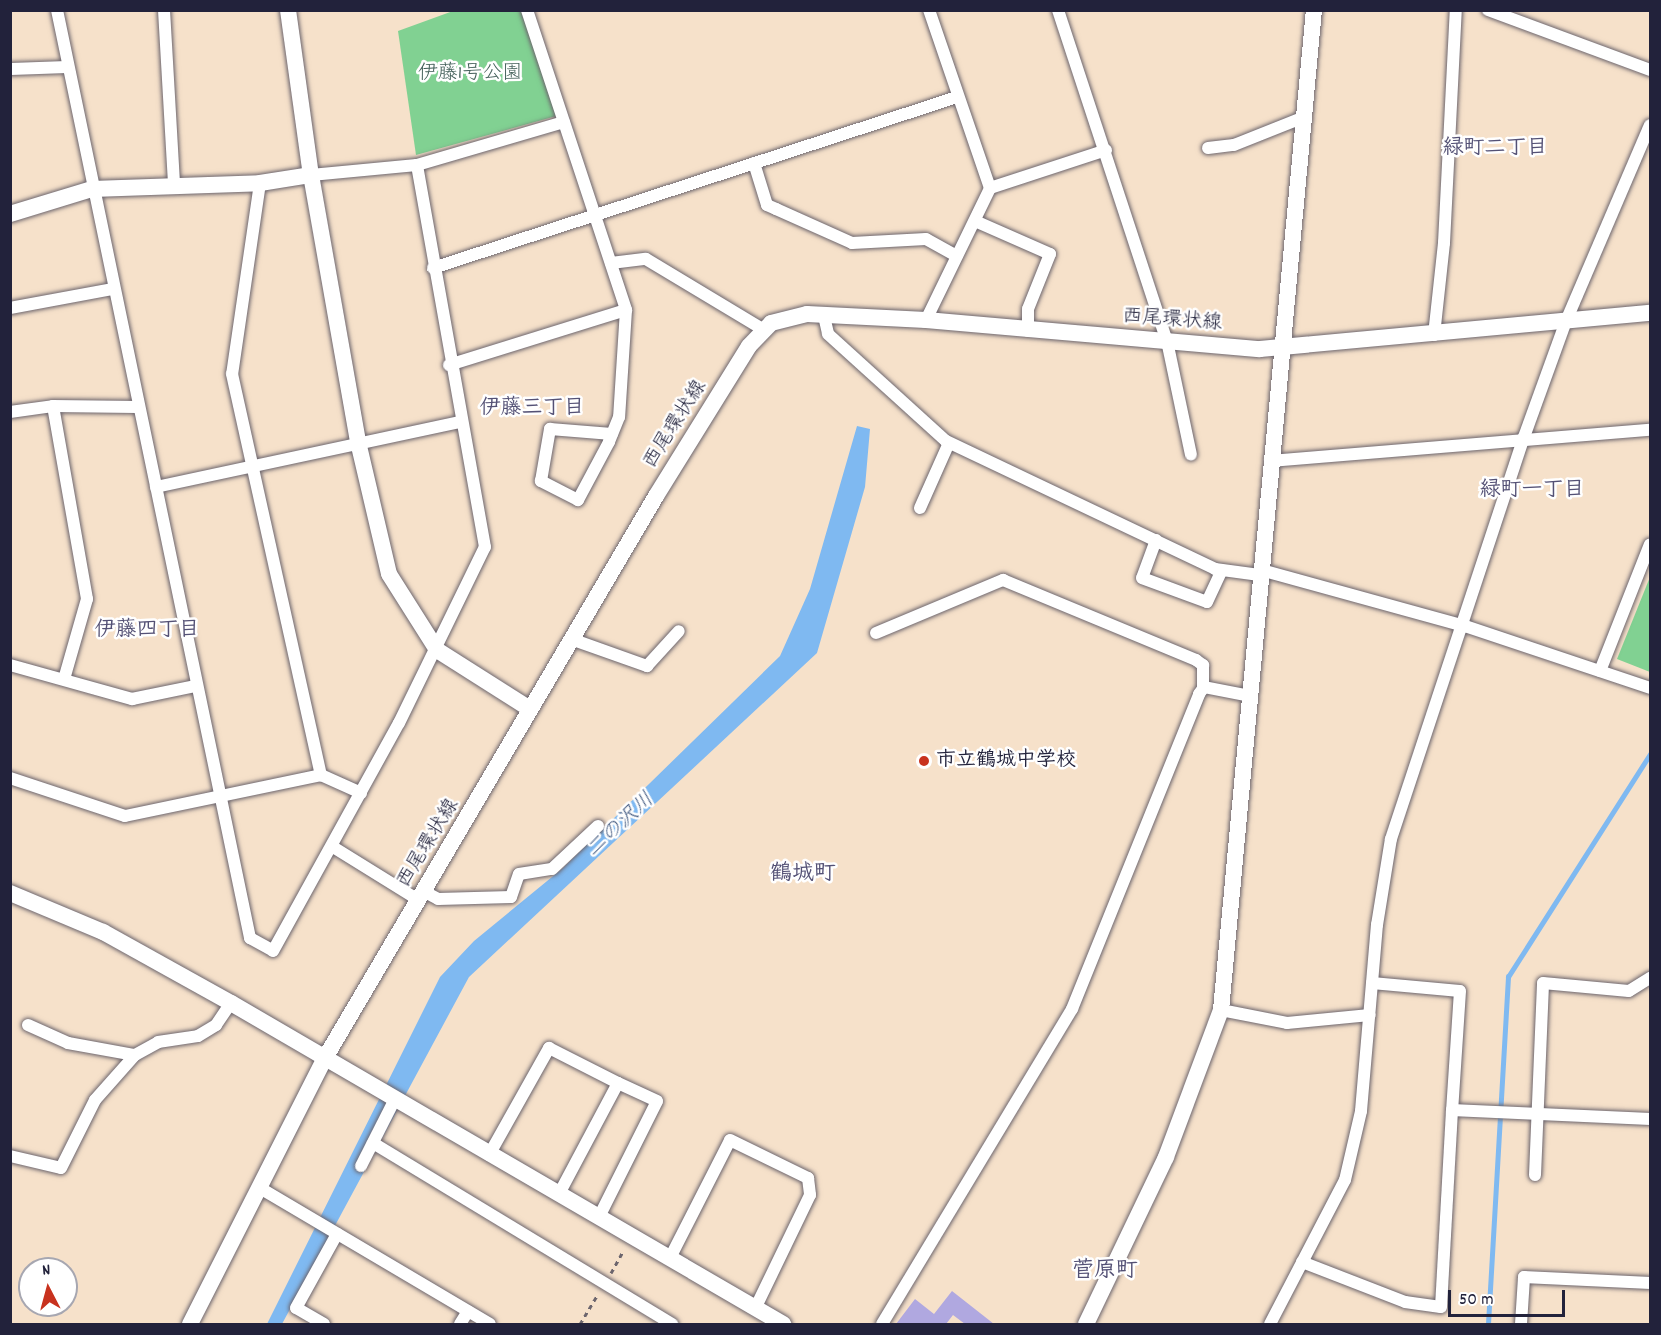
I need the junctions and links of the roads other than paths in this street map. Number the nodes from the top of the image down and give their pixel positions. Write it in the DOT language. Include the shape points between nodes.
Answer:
graph roads {
  1 [pos="57,10"];
  2 [pos="164,10"];
  3 [pos="288,10"];
  4 [pos="527,10"];
  5 [pos="929,10"];
  6 [pos="1058,10"];
  7 [pos="1314,10"];
  8 [pos="1456,10"];
  9 [pos="1488,10"];
  10 [pos="68,67"];
  11 [pos="10,69"];
  12 [pos="1650,70"];
  13 [pos="957,97"];
  14 [pos="1302,118"];
  15 [pos="564,122"];
  16 [pos="1650,125"];
  17 [pos="1208,148"];
  18 [pos="1106,150"];
  19 [pos="754,164"];
  20 [pos="417,165"];
  21 [pos="310,176"];
  22 [pos="260,183"];
  23 [pos="174,184"];
  24 [pos="990,188"];
  25 [pos="92,189"];
  26 [pos="10,214"];
  27 [pos="594,216"];
  28 [pos="975,220"];
  29 [pos="957,256"];
  30 [pos="611,263"];
  31 [pos="433,268"];
  32 [pos="113,289"];
  33 [pos="10,308"];
  34 [pos="626,310"];
  35 [pos="1650,313"];
  36 [pos="824,316"];
  37 [pos="926,320"];
  38 [pos="1566,321"];
  39 [pos="764,330"];
  40 [pos="1028,331"];
  41 [pos="1434,335"];
  42 [pos="1167,341"];
  43 [pos="1280,348"];
  44 [pos="449,365"];
  45 [pos="53,406"];
  46 [pos="137,407"];
  47 [pos="10,412"];
  48 [pos="459,422"];
  49 [pos="1650,430"];
  50 [pos="612,434"];
  51 [pos="1524,437"];
  52 [pos="949,443"];
  53 [pos="359,446"];
  54 [pos="1191,455"];
  55 [pos="1270,461"];
  56 [pos="255,467"];
  57 [pos="156,487"];
  58 [pos="920,508"];
  59 [pos="1156,540"];
  60 [pos="1650,544"];
  61 [pos="1222,570"];
  62 [pos="1261,572"];
  63 [pos="1465,626"];
  64 [pos="680,631"];
  65 [pos="876,633"];
  66 [pos="571,639"];
  67 [pos="437,650"];
  68 [pos="10,665"];
  69 [pos="1600,671"];
  70 [pos="64,679"];
  71 [pos="195,686"];
  72 [pos="1203,688"];
  73 [pos="1650,688"];
  74 [pos="1250,696"];
  75 [pos="530,709"];
  76 [pos="321,775"];
  77 [pos="10,778"];
  78 [pos="361,793"];
  79 [pos="221,795"];
  80 [pos="598,826"];
  81 [pos="333,848"];
  82 [pos="10,893"];
  83 [pos="423,897"];
  84 [pos="1650,978"];
  85 [pos="1372,983"];
  86 [pos="231,1003"];
  87 [pos="1221,1010"];
  88 [pos="1370,1015"];
  89 [pos="28,1025"];
  90 [pos="135,1055"];
  91 [pos="325,1058"];
  92 [pos="618,1083"];
  93 [pos="394,1101"];
  94 [pos="1452,1110"];
  95 [pos="1534,1114"];
  96 [pos="1650,1119"];
  97 [pos="373,1143"];
  98 [pos="10,1155"];
  99 [pos="489,1155"];
  100 [pos="361,1166"];
  101 [pos="1535,1174"];
  102 [pos="260,1188"];
  103 [pos="559,1194"];
  104 [pos="600,1215"];
  105 [pos="337,1234"];
  106 [pos="670,1258"];
  107 [pos="1302,1262"];
  108 [pos="1650,1283"];
  109 [pos="755,1309"];
  110 [pos="468,1311"];
  111 [pos="190,1324"];
  112 [pos="324,1324"];
  113 [pos="460,1324"];
  114 [pos="490,1324"];
  115 [pos="672,1324"];
  116 [pos="783,1324"];
  117 [pos="882,1324"];
  118 [pos="1086,1324"];
  119 [pos="1270,1324"];
  120 [pos="1521,1324"];
  1 -- 10 [label="street"];
  2 -- 23 [label="street"];
  3 -- 21 [label="street"];
  4 -- 15 [label="street"];
  5 -- 13 [label="street"];
  6 -- 18 [label="street"];
  7 -- 14 [label="street"];
  8 -- 41 [label="street" via="1444,243"];
  9 -- 12 [label="street"];
  10 -- 11 [label="street"];
  10 -- 25 [label="street"];
  13 -- 19 [label="street"];
  13 -- 24 [label="street"];
  14 -- 17 [label="street" via="1234,145"];
  14 -- 43 [label="street"];
  15 -- 20 [label="street"];
  15 -- 27 [label="street"];
  16 -- 38 [label="street"];
  18 -- 24 [label="street"];
  18 -- 42 [label="street"];
  19 -- 27 [label="street"];
  19 -- 29 [label="street" via="767,205 852,243 926,239"];
  20 -- 21 [label="street"];
  20 -- 31 [label="street"];
  21 -- 22 [label="street"];
  21 -- 53 [label="street"];
  22 -- 23 [label="street"];
  22 -- 56 [label="street" via="232,374"];
  23 -- 25 [label="street"];
  24 -- 28 [label="street"];
  25 -- 26 [label="street"];
  25 -- 32 [label="street"];
  27 -- 30 [label="street"];
  27 -- 31 [label="street"];
  28 -- 29 [label="street"];
  28 -- 40 [label="street" via="1050,254 1028,309"];
  29 -- 37 [label="street"];
  30 -- 34 [label="street"];
  30 -- 39 [label="street" via="646,259"];
  31 -- 44 [label="street"];
  32 -- 33 [label="street"];
  32 -- 46 [label="street"];
  34 -- 44 [label="street"];
  34 -- 50 [label="street" via="619,417"];
  35 -- 38 [label="street, 西尾環状線"];
  36 -- 37 [label="street, 西尾環状線"];
  36 -- 39 [label="street, 西尾環状線" via="789,317"];
  36 -- 52 [label="street" via="828,334"];
  37 -- 40 [label="street, 西尾環状線"];
  38 -- 41 [label="street, 西尾環状線"];
  38 -- 51 [label="street"];
  39 -- 66 [label="street, 西尾環状線"];
  40 -- 42 [label="street, 西尾環状線"];
  41 -- 43 [label="street, 西尾環状線"];
  42 -- 43 [label="street, 西尾環状線"];
  42 -- 54 [label="street"];
  43 -- 55 [label="street"];
  44 -- 48 [label="street"];
  45 -- 46 [label="street"];
  45 -- 47 [label="street"];
  45 -- 70 [label="street" via="87,599"];
  46 -- 57 [label="street"];
  48 -- 53 [label="street"];
  48 -- 67 [label="street" via="485,547"];
  49 -- 51 [label="street"];
  50 -- 50 [label="street" via="578,500 541,481 550,429"];
  51 -- 55 [label="street"];
  51 -- 63 [label="street"];
  52 -- 58 [label="street"];
  52 -- 59 [label="street"];
  53 -- 56 [label="street"];
  53 -- 67 [label="street" via="389,574"];
  55 -- 62 [label="street"];
  56 -- 57 [label="street"];
  56 -- 76 [label="street"];
  57 -- 71 [label="street"];
  59 -- 61 [label="street"];
  59 -- 61 [label="street" via="1142,578 1207,602"];
  60 -- 69 [label="street"];
  61 -- 62 [label="street"];
  62 -- 63 [label="street"];
  62 -- 74 [label="street"];
  63 -- 69 [label="street"];
  63 -- 85 [label="street" via="1391,839"];
  64 -- 66 [label="street" via="647,666"];
  65 -- 72 [label="street" via="1003,580 1196,660 1203,665"];
  66 -- 75 [label="street, 西尾環状線"];
  67 -- 75 [label="street"];
  67 -- 78 [label="street"];
  68 -- 70 [label="street"];
  69 -- 73 [label="street"];
  70 -- 71 [label="street" via="132,699"];
  71 -- 79 [label="street"];
  72 -- 74 [label="street"];
  72 -- 117 [label="street" via="1072,1009"];
  74 -- 87 [label="street"];
  75 -- 83 [label="street, 西尾環状線"];
  76 -- 78 [label="street"];
  76 -- 79 [label="street"];
  77 -- 79 [label="street" via="125,816"];
  78 -- 81 [label="street"];
  79 -- 81 [label="street" via="250,938 273,951"];
  80 -- 83 [label="street" via="552,868 519,874 511,897"];
  81 -- 83 [label="street"];
  82 -- 86 [label="street" via="103,932"];
  83 -- 91 [label="street, 西尾環状線"];
  84 -- 95 [label="street" via="1629,991 1543,983"];
  85 -- 88 [label="street"];
  85 -- 94 [label="street" via="1460,991"];
  86 -- 90 [label="street" via="216,1025 198,1036 158,1042"];
  86 -- 91 [label="street"];
  87 -- 88 [label="street" via="1287,1023"];
  87 -- 118 [label="street" via="1167,1157"];
  88 -- 107 [label="street" via="1362,1111 1345,1179"];
  89 -- 90 [label="street" via="68,1043"];
  90 -- 98 [label="street" via="95,1100 61,1168"];
  91 -- 93 [label="street"];
  91 -- 102 [label="street, 西尾環状線"];
  92 -- 99 [label="street" via="549,1048"];
  92 -- 103 [label="street"];
  92 -- 104 [label="street" via="657,1101"];
  93 -- 97 [label="street"];
  93 -- 99 [label="street"];
  94 -- 95 [label="street"];
  94 -- 107 [label="street" via="1441,1306 1405,1302"];
  95 -- 96 [label="street"];
  95 -- 101 [label="street"];
  97 -- 100 [label="street"];
  97 -- 115 [label="street"];
  99 -- 103 [label="street"];
  102 -- 105 [label="street"];
  102 -- 111 [label="street, 西尾環状線"];
  103 -- 104 [label="street"];
  104 -- 106 [label="street"];
  105 -- 110 [label="street"];
  105 -- 112 [label="street" via="296,1308"];
  106 -- 109 [label="street"];
  106 -- 109 [label="street" via="730,1140 808,1178 810,1195"];
  107 -- 119 [label="street"];
  108 -- 120 [label="street" via="1524,1277"];
  109 -- 116 [label="street"];
  110 -- 113 [label="street"];
  110 -- 114 [label="street"];
}
